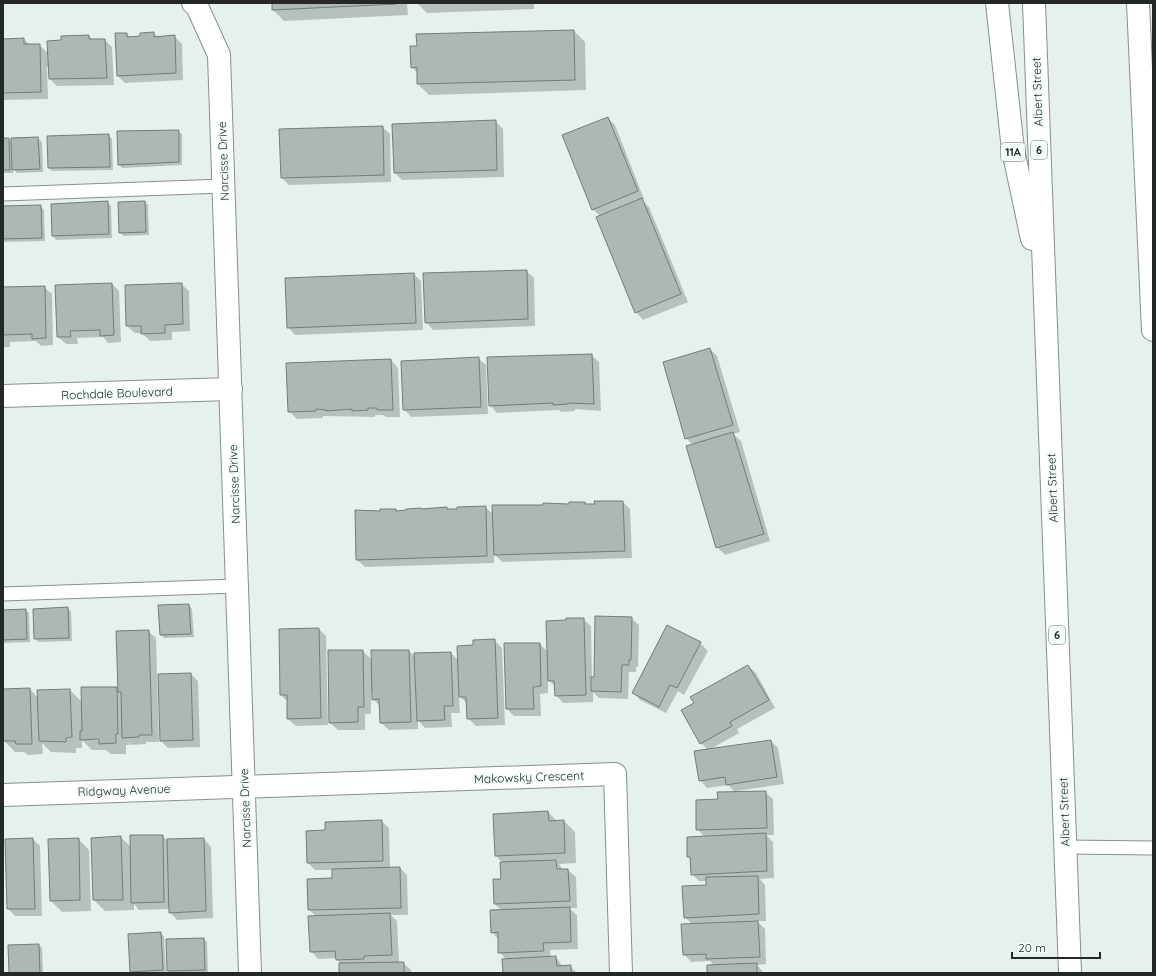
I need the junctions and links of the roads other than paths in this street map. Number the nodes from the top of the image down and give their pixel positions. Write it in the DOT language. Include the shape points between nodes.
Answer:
graph roads {
  1 [pos="193,3"];
  2 [pos="997,3"];
  3 [pos="1034,3"];
  4 [pos="1138,3"];
  5 [pos="224,186"];
  6 [pos="3,194"];
  7 [pos="1044,298"];
  8 [pos="1153,330"];
  9 [pos="230,390"];
  10 [pos="3,396"];
  11 [pos="237,586"];
  12 [pos="3,594"];
  13 [pos="244,786"];
  14 [pos="3,795"];
  15 [pos="1066,847"];
  16 [pos="1153,848"];
  17 [pos="250,973"];
  18 [pos="621,973"];
  19 [pos="1070,973"];
  1 -- 5 [label="main road, Narcisse Drive" via="196,4 220,55"];
  2 -- 7 [label="main road, 11A" via="1013,150"];
  3 -- 7 [label="main road, Albert Street / 6"];
  4 -- 8 [label="main road"];
  5 -- 6 [label="lane"];
  5 -- 9 [label="main road, Narcisse Drive"];
  7 -- 15 [label="main road, Albert Street / 6"];
  9 -- 10 [label="main road, Rochdale Boulevard"];
  9 -- 11 [label="main road, Narcisse Drive"];
  11 -- 12 [label="lane"];
  11 -- 13 [label="main road, Narcisse Drive"];
  13 -- 14 [label="main road, Ridgway Avenue"];
  13 -- 17 [label="main road, Narcisse Drive"];
  13 -- 18 [label="main road, Makowsky Crescent" via="615,774"];
  15 -- 16 [label="lane"];
  15 -- 19 [label="main road, Albert Street / 6"];
}
